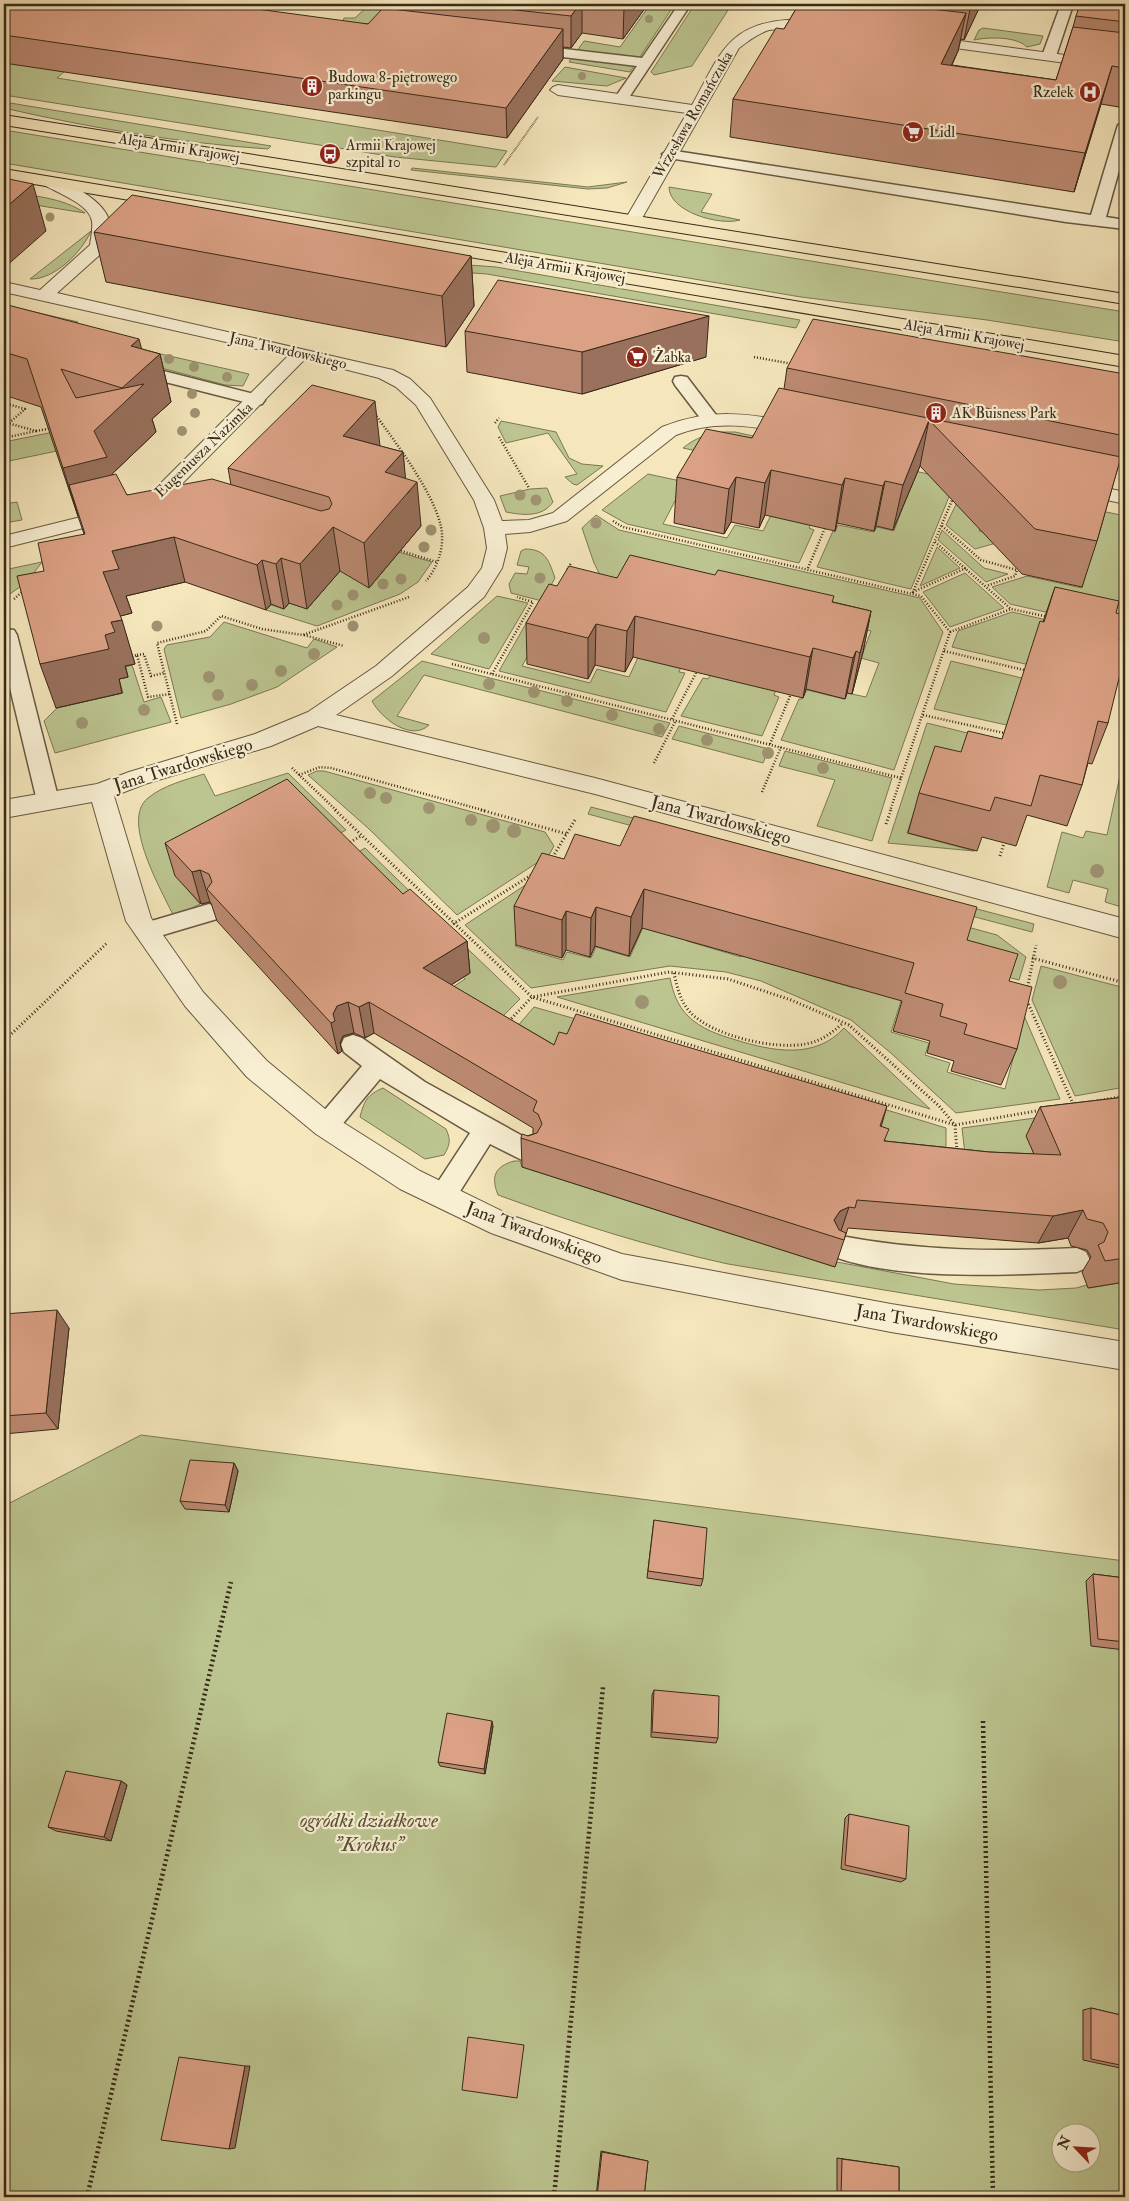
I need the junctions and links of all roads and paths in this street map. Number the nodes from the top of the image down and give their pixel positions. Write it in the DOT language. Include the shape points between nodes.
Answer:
graph roads {
  1 [pos="685,4"];
  2 [pos="1067,5"];
  3 [pos="837,29"];
  4 [pos="905,38"];
  5 [pos="519,47"];
  6 [pos="1049,56"];
  7 [pos="647,63"];
  8 [pos="1125,66"];
  9 [pos="558,90"];
  10 [pos="621,99"];
  11 [pos="695,110"];
  12 [pos="4,120"];
  13 [pos="1125,125"];
  14 [pos="669,154"];
  15 [pos="500,170"];
  16 [pos="4,174"];
  17 [pos="50,182"];
  18 [pos="233,213"];
  19 [pos="174,220"];
  20 [pos="633,220"];
  21 [pos="1097,220"];
  22 [pos="1125,224"];
  23 [pos="150,225"];
  24 [pos="98,247"];
  25 [pos="4,288"];
  26 [pos="45,295"];
  27 [pos="1125,299"];
  28 [pos="301,353"];
  29 [pos="754,357"];
  30 [pos="1125,362"];
  31 [pos="117,365"];
  32 [pos="798,365"];
  33 [pos="682,381"];
  34 [pos="256,400"];
  35 [pos="4,403"];
  36 [pos="373,412"];
  37 [pos="499,418"];
  38 [pos="710,419"];
  39 [pos="4,422"];
  40 [pos="495,423"];
  41 [pos="9,424"];
  42 [pos="54,427"];
  43 [pos="36,431"];
  44 [pos="812,433"];
  45 [pos="499,437"];
  46 [pos="4,438"];
  47 [pos="1051,482"];
  48 [pos="955,494"];
  49 [pos="158,497"];
  50 [pos="1125,498"];
  51 [pos="580,502"];
  52 [pos="181,504"];
  53 [pos="942,526"];
  54 [pos="494,528"];
  55 [pos="825,528"];
  56 [pos="4,542"];
  57 [pos="935,542"];
  58 [pos="390,548"];
  59 [pos="437,562"];
  60 [pos="571,563"];
  61 [pos="808,568"];
  62 [pos="966,568"];
  63 [pos="566,571"];
  64 [pos="422,585"];
  65 [pos="985,586"];
  66 [pos="25,589"];
  67 [pos="415,591"];
  68 [pos="913,592"];
  69 [pos="13,600"];
  70 [pos="533,602"];
  71 [pos="540,603"];
  72 [pos="1011,609"];
  73 [pos="1049,617"];
  74 [pos="1116,631"];
  75 [pos="950,632"];
  76 [pos="1125,633"];
  77 [pos="7,635"];
  78 [pos="304,635"];
  79 [pos="344,646"];
  80 [pos="944,651"];
  81 [pos="407,652"];
  82 [pos="137,655"];
  83 [pos="132,656"];
  84 [pos="1024,670"];
  85 [pos="164,673"];
  86 [pos="696,673"];
  87 [pos="170,694"];
  88 [pos="790,696"];
  89 [pos="923,714"];
  90 [pos="316,718"];
  91 [pos="672,719"];
  92 [pos="676,720"];
  93 [pos="177,724"];
  94 [pos="1004,734"];
  95 [pos="667,738"];
  96 [pos="263,740"];
  97 [pos="770,744"];
  98 [pos="781,747"];
  99 [pos="773,765"];
  100 [pos="299,775"];
  101 [pos="595,786"];
  102 [pos="101,792"];
  103 [pos="48,801"];
  104 [pos="4,809"];
  105 [pos="567,834"];
  106 [pos="361,836"];
  107 [pos="340,848"];
  108 [pos="558,865"];
  109 [pos="534,873"];
  110 [pos="1047,908"];
  111 [pos="209,913"];
  112 [pos="453,924"];
  113 [pos="1125,929"];
  114 [pos="146,931"];
  115 [pos="107,943"];
  116 [pos="1032,958"];
  117 [pos="674,973"];
  118 [pos="1125,983"];
  119 [pos="532,997"];
  120 [pos="843,1023"];
  121 [pos="506,1024"];
  122 [pos="661,1036"];
  123 [pos="4,1041"];
  124 [pos="658,1044"];
  125 [pos="354,1045"];
  126 [pos="377,1065"];
  127 [pos="807,1081"];
  128 [pos="805,1088"];
  129 [pos="1125,1096"];
  130 [pos="1080,1103"];
  131 [pos="1073,1104"];
  132 [pos="1063,1106"];
  133 [pos="1043,1110"];
  134 [pos="1097,1110"];
  135 [pos="955,1125"];
  136 [pos="326,1126"];
  137 [pos="486,1129"];
  138 [pos="528,1152"];
  139 [pos="958,1155"];
  140 [pos="443,1196"];
  141 [pos="841,1248"];
  142 [pos="1077,1260"];
  143 [pos="1125,1356"];
  144 [pos="231,1582"];
  145 [pos="603,1688"];
  146 [pos="983,1721"];
  147 [pos="87,2197"];
  148 [pos="554,2197"];
  149 [pos="993,2197"];
  1 -- 7 [label="lane"];
  2 -- 6 [label="lane"];
  3 -- 11 [label="street, Wrzesława Romańczuka" via="772,25 745,34 733,46"];
  4 -- 6 [label="street"];
  5 -- 7 [label="lane"];
  6 -- 8 [label="street"];
  7 -- 10 [label="lane"];
  9 -- 10 [label="street"];
  9 -- 15 [label="path"];
  10 -- 11 [label="street"];
  11 -- 14 [label="street, Wrzesława Romańczuka"];
  12 -- 20 [label="main road, Aleja Armii Krajowej"];
  13 -- 21 [label="lane"];
  14 -- 20 [label="street, Wrzesława Romańczuka"];
  14 -- 21 [label="lane"];
  16 -- 17 [label="main road, Aleja Armii Krajowej"];
  17 -- 18 [label="main road, Aleja Armii Krajowej"];
  17 -- 24 [label="street" via="75,196 98,215 101,220"];
  18 -- 19 [label="street"];
  18 -- 30 [label="main road, Aleja Armii Krajowej"];
  20 -- 27 [label="main road, Aleja Armii Krajowej"];
  21 -- 22 [label="lane"];
  23 -- 24 [label="street"];
  24 -- 26 [label="street"];
  25 -- 26 [label="street, Jana Twardowskiego"];
  26 -- 28 [label="street, Jana Twardowskiego"];
  28 -- 34 [label="street, Eugeniusza Nazimka"];
  28 -- 54 [label="street, Jana Twardowskiego" via="386,374 403,383 423,402 484,500"];
  29 -- 32 [label="path"];
  31 -- 34 [label="lane"];
  33 -- 38 [label="lane"];
  34 -- 49 [label="street, Eugeniusza Nazimka"];
  35 -- 41 [label="path" via="25,409"];
  36 -- 59 [label="path" via="441,524 442,540"];
  37 -- 40 [label="path"];
  38 -- 44 [label="street" via="744,419"];
  38 -- 51 [label="street" via="687,422 669,431"];
  39 -- 41 [label="path"];
  41 -- 43 [label="path"];
  42 -- 43 [label="path"];
  43 -- 46 [label="path"];
  45 -- 51 [label="path" via="529,488 553,482"];
  47 -- 50 [label="street"];
  48 -- 53 [label="path"];
  49 -- 52 [label="lane"];
  49 -- 56 [label="street, Eugeniusza Nazimka" via="136,509"];
  51 -- 54 [label="street" via="560,517 530,526"];
  51 -- 61 [label="path" via="623,526"];
  53 -- 57 [label="path"];
  53 -- 65 [label="path" via="981,560 1017,570 1015,576"];
  54 -- 81 [label="street, Jana Twardowskiego" via="496,548 492,568 476,592"];
  55 -- 61 [label="path"];
  57 -- 62 [label="path"];
  57 -- 68 [label="path"];
  58 -- 59 [label="path"];
  59 -- 64 [label="path"];
  60 -- 63 [label="path"];
  61 -- 68 [label="path"];
  62 -- 65 [label="path"];
  62 -- 68 [label="path"];
  65 -- 72 [label="path"];
  66 -- 69 [label="path"];
  67 -- 78 [label="path" via="408,597"];
  68 -- 75 [label="path" via="921,596"];
  70 -- 71 [label="path"];
  72 -- 73 [label="path"];
  72 -- 75 [label="path"];
  74 -- 76 [label="path"];
  75 -- 80 [label="path"];
  77 -- 103 [label="lane"];
  78 -- 79 [label="path"];
  78 -- 85 [label="path" via="262,629 221,616 206,631 157,643"];
  80 -- 84 [label="path"];
  80 -- 89 [label="path"];
  81 -- 90 [label="street, Jana Twardowskiego"];
  81 -- 91 [label="path"];
  82 -- 83 [label="path"];
  82 -- 85 [label="path" via="144,654 151,676"];
  82 -- 87 [label="path" via="148,697"];
  85 -- 87 [label="path"];
  86 -- 91 [label="path"];
  87 -- 93 [label="path"];
  88 -- 97 [label="path"];
  89 -- 94 [label="path"];
  89 -- 98 [label="path" via="902,778"];
  90 -- 96 [label="street, Jana Twardowskiego"];
  90 -- 101 [label="street, Jana Twardowskiego"];
  91 -- 92 [label="path"];
  92 -- 95 [label="path"];
  92 -- 97 [label="path"];
  96 -- 100 [label="path"];
  96 -- 102 [label="street, Jana Twardowskiego"];
  97 -- 98 [label="path"];
  98 -- 99 [label="path"];
  100 -- 105 [label="path" via="320,767 331,768"];
  100 -- 106 [label="path"];
  101 -- 105 [label="path"];
  101 -- 110 [label="street, Jana Twardowskiego"];
  102 -- 103 [label="street"];
  102 -- 114 [label="street, Jana Twardowskiego" via="139,921"];
  103 -- 104 [label="street"];
  105 -- 108 [label="path" via="550,863"];
  106 -- 107 [label="path"];
  106 -- 112 [label="path"];
  109 -- 112 [label="path"];
  110 -- 113 [label="street, Jana Twardowskiego"];
  110 -- 116 [label="path"];
  111 -- 114 [label="lane"];
  112 -- 119 [label="path"];
  114 -- 136 [label="street, Jana Twardowskiego" via="194,999 257,1069"];
  115 -- 123 [label="path"];
  116 -- 118 [label="path"];
  116 -- 131 [label="path" via="1026,999"];
  117 -- 119 [label="path"];
  117 -- 120 [label="path" via="728,979 790,1000"];
  117 -- 120 [label="path" via="680,996 692,1014 710,1026 766,1045 790,1047 814,1043 834,1033"];
  119 -- 121 [label="path"];
  119 -- 122 [label="path"];
  120 -- 135 [label="path" via="939,1106"];
  122 -- 124 [label="path"];
  122 -- 127 [label="path"];
  125 -- 126 [label="lane"];
  126 -- 136 [label="lane"];
  126 -- 137 [label="lane" via="433,1101"];
  127 -- 128 [label="path"];
  127 -- 135 [label="path"];
  129 -- 134 [label="path" via="1094,1101"];
  130 -- 131 [label="path"];
  131 -- 132 [label="path"];
  133 -- 135 [label="path"];
  135 -- 139 [label="path"];
  136 -- 140 [label="street, Jana Twardowskiego" via="410,1180"];
  137 -- 138 [label="lane"];
  137 -- 140 [label="lane"];
  140 -- 143 [label="street, Jana Twardowskiego" via="501,1224 622,1266 891,1318"];
  141 -- 142 [label="lane" via="882,1257 964,1262 1012,1264"];
  144 -- 147 [label="path"];
  145 -- 148 [label="path"];
  146 -- 149 [label="path"];
}
